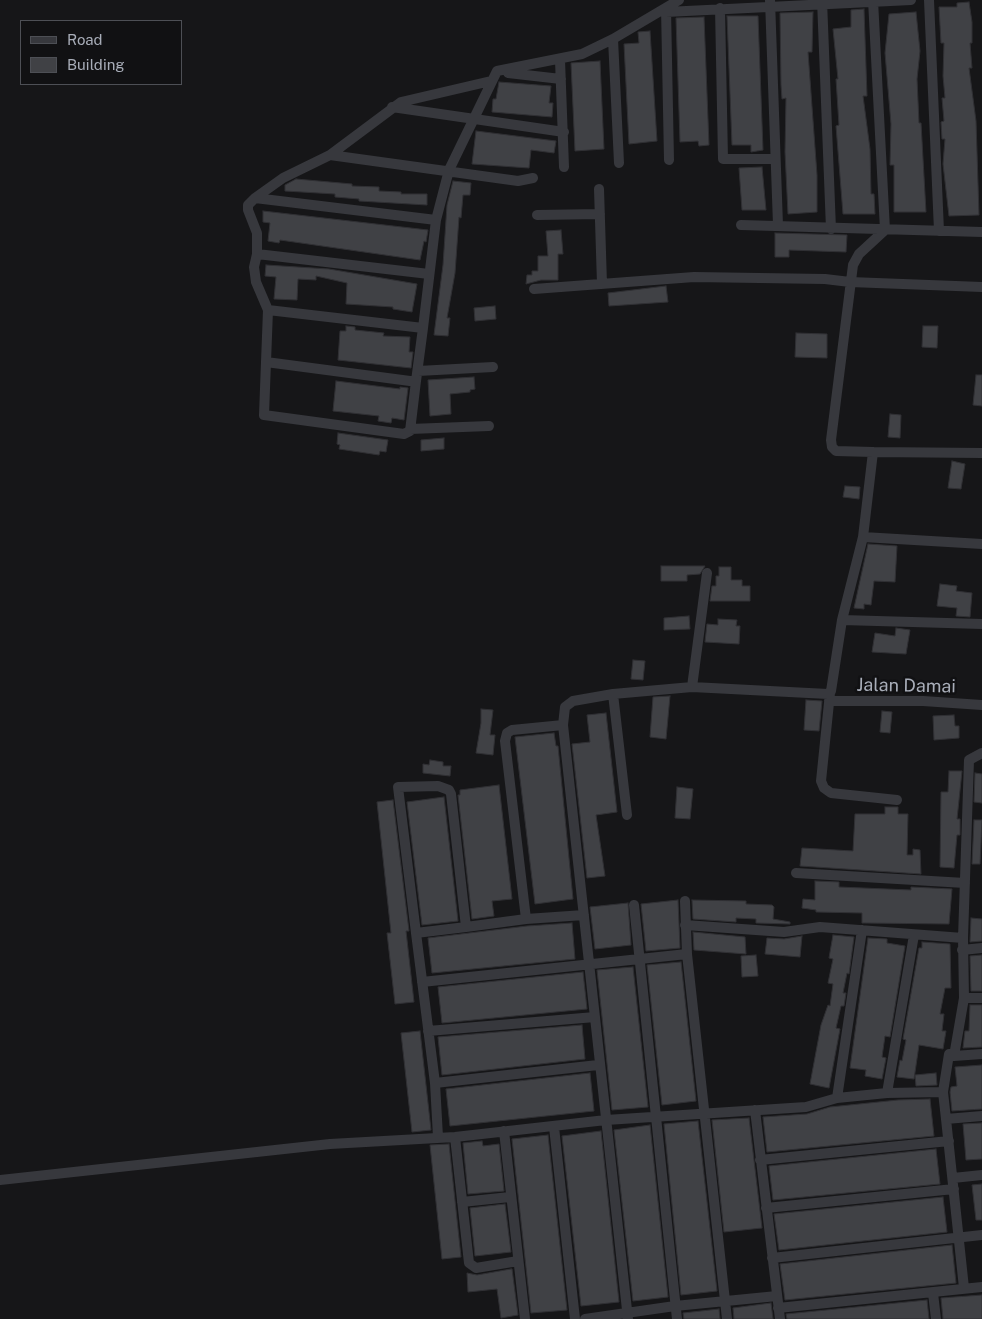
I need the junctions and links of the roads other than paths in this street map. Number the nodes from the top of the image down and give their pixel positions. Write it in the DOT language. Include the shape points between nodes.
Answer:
graph roads {
  1 [pos="679,0"];
  2 [pos="911,0"];
  3 [pos="929,0"];
  4 [pos="822,1"];
  5 [pos="873,1"];
  6 [pos="770,3"];
  7 [pos="720,8"];
  8 [pos="666,10"];
  9 [pos="613,39"];
  10 [pos="560,60"];
  11 [pos="497,71"];
  12 [pos="561,79"];
  13 [pos="491,81"];
  14 [pos="392,107"];
  15 [pos="472,120"];
  16 [pos="564,132"];
  17 [pos="330,154"];
  18 [pos="775,159"];
  19 [pos="669,160"];
  20 [pos="619,164"];
  21 [pos="564,167"];
  22 [pos="450,170"];
  23 [pos="533,178"];
  24 [pos="599,189"];
  25 [pos="255,198"];
  26 [pos="600,214"];
  27 [pos="538,215"];
  28 [pos="436,220"];
  29 [pos="741,225"];
  30 [pos="778,225"];
  31 [pos="831,229"];
  32 [pos="885,230"];
  33 [pos="939,231"];
  34 [pos="982,232"];
  35 [pos="257,254"];
  36 [pos="429,274"];
  37 [pos="850,282"];
  38 [pos="602,284"];
  39 [pos="982,287"];
  40 [pos="534,289"];
  41 [pos="268,310"];
  42 [pos="423,328"];
  43 [pos="266,362"];
  44 [pos="493,367"];
  45 [pos="417,376"];
  46 [pos="489,426"];
  47 [pos="410,428"];
  48 [pos="873,452"];
  49 [pos="982,453"];
  50 [pos="863,537"];
  51 [pos="982,544"];
  52 [pos="707,573"];
  53 [pos="842,620"];
  54 [pos="982,624"];
  55 [pos="692,687"];
  56 [pos="613,694"];
  57 [pos="830,697"];
  58 [pos="982,705"];
  59 [pos="563,725"];
  60 [pos="982,753"];
  61 [pos="897,800"];
  62 [pos="627,815"];
  63 [pos="796,873"];
  64 [pos="965,883"];
  65 [pos="685,901"];
  66 [pos="634,905"];
  67 [pos="584,915"];
  68 [pos="526,919"];
  69 [pos="685,924"];
  70 [pos="466,927"];
  71 [pos="862,930"];
  72 [pos="416,933"];
  73 [pos="914,935"];
  74 [pos="963,938"];
  75 [pos="982,948"];
  76 [pos="962,950"];
  77 [pos="687,954"];
  78 [pos="639,959"];
  79 [pos="589,965"];
  80 [pos="422,982"];
  81 [pos="964,998"];
  82 [pos="982,998"];
  83 [pos="594,1017"];
  84 [pos="428,1031"];
  85 [pos="949,1054"];
  86 [pos="982,1054"];
  87 [pos="598,1065"];
  88 [pos="435,1083"];
  89 [pos="943,1092"];
  90 [pos="887,1093"];
  91 [pos="837,1098"];
  92 [pos="755,1110"];
  93 [pos="703,1113"];
  94 [pos="656,1116"];
  95 [pos="982,1116"];
  96 [pos="946,1119"];
  97 [pos="606,1120"];
  98 [pos="554,1127"];
  99 [pos="504,1131"];
  100 [pos="438,1137"];
  101 [pos="455,1137"];
  102 [pos="949,1141"];
  103 [pos="760,1160"];
  104 [pos="982,1175"];
  105 [pos="954,1178"];
  106 [pos="0,1180"];
  107 [pos="954,1190"];
  108 [pos="510,1197"];
  109 [pos="462,1202"];
  110 [pos="766,1208"];
  111 [pos="982,1235"];
  112 [pos="958,1238"];
  113 [pos="772,1258"];
  114 [pos="518,1262"];
  115 [pos="982,1287"];
  116 [pos="964,1288"];
  117 [pos="933,1293"];
  118 [pos="777,1296"];
  119 [pos="725,1303"];
  120 [pos="676,1306"];
  121 [pos="778,1308"];
  122 [pos="628,1316"];
  123 [pos="525,1319"];
  124 [pos="575,1319"];
  125 [pos="585,1319"];
  126 [pos="677,1319"];
  127 [pos="727,1319"];
  128 [pos="780,1319"];
  129 [pos="936,1319"];
  1 -- 8 [label="street"];
  2 -- 5 [label="street"];
  3 -- 33 [label="street"];
  4 -- 5 [label="street"];
  4 -- 6 [label="street"];
  4 -- 31 [label="street"];
  5 -- 32 [label="street"];
  6 -- 7 [label="street"];
  6 -- 18 [label="street"];
  7 -- 8 [label="street"];
  7 -- 18 [label="street" via="723,159"];
  8 -- 9 [label="street"];
  8 -- 19 [label="street"];
  9 -- 10 [label="street" via="582,54"];
  9 -- 20 [label="street"];
  10 -- 11 [label="street"];
  10 -- 12 [label="street"];
  11 -- 12 [label="street"];
  11 -- 13 [label="street"];
  12 -- 16 [label="street"];
  13 -- 14 [label="street" via="412,98"];
  13 -- 15 [label="street"];
  14 -- 15 [label="street"];
  14 -- 17 [label="street"];
  15 -- 16 [label="street"];
  15 -- 22 [label="street"];
  16 -- 21 [label="street"];
  17 -- 22 [label="street"];
  17 -- 25 [label="street" via="283,178"];
  18 -- 30 [label="street"];
  22 -- 23 [label="street" via="518,181"];
  22 -- 28 [label="street"];
  24 -- 26 [label="street"];
  25 -- 28 [label="street"];
  25 -- 35 [label="street" via="248,205 248,210 257,233"];
  26 -- 27 [label="street"];
  26 -- 38 [label="street"];
  28 -- 36 [label="street"];
  29 -- 30 [label="street"];
  30 -- 31 [label="street"];
  31 -- 32 [label="street"];
  32 -- 33 [label="street"];
  32 -- 37 [label="street" via="859,254"];
  33 -- 34 [label="street"];
  35 -- 36 [label="street"];
  35 -- 41 [label="street" via="254,267 256,282"];
  36 -- 42 [label="street"];
  37 -- 38 [label="street" via="694,277"];
  37 -- 39 [label="street"];
  37 -- 48 [label="street" via="832,447 836,451"];
  38 -- 40 [label="street"];
  41 -- 42 [label="street"];
  41 -- 43 [label="street"];
  42 -- 45 [label="street"];
  43 -- 45 [label="street"];
  43 -- 47 [label="street" via="264,415 404,434"];
  44 -- 45 [label="street"];
  45 -- 47 [label="street"];
  46 -- 47 [label="street"];
  48 -- 49 [label="street"];
  48 -- 50 [label="street"];
  50 -- 51 [label="street"];
  50 -- 53 [label="street"];
  52 -- 55 [label="street"];
  53 -- 54 [label="street"];
  53 -- 57 [label="street"];
  55 -- 56 [label="street, Jalan Damai"];
  55 -- 57 [label="street, Jalan Damai"];
  56 -- 59 [label="street, Jalan Damai" via="569,703 563,714"];
  56 -- 62 [label="street"];
  57 -- 58 [label="street, Jalan Damai"];
  57 -- 61 [label="street" via="824,788 831,793"];
  59 -- 67 [label="street"];
  59 -- 68 [label="street" via="512,730 507,733 505,741"];
  60 -- 64 [label="street" via="969,760"];
  63 -- 64 [label="street"];
  64 -- 74 [label="street"];
  65 -- 69 [label="street"];
  66 -- 78 [label="street"];
  67 -- 68 [label="street"];
  67 -- 79 [label="street"];
  68 -- 70 [label="street"];
  69 -- 71 [label="street" via="784,932 820,927"];
  69 -- 77 [label="street"];
  70 -- 72 [label="street"];
  70 -- 72 [label="street" via="449,790 438,786 398,787"];
  71 -- 73 [label="street"];
  71 -- 91 [label="street"];
  72 -- 80 [label="street"];
  73 -- 74 [label="street"];
  73 -- 90 [label="street"];
  74 -- 76 [label="street"];
  75 -- 76 [label="street"];
  76 -- 81 [label="street"];
  77 -- 78 [label="street"];
  77 -- 93 [label="street"];
  78 -- 79 [label="street"];
  78 -- 94 [label="street"];
  79 -- 80 [label="street"];
  79 -- 83 [label="street"];
  80 -- 84 [label="street"];
  81 -- 82 [label="street"];
  81 -- 86 [label="street" via="954,1056"];
  83 -- 84 [label="street"];
  83 -- 87 [label="street"];
  84 -- 88 [label="street"];
  85 -- 89 [label="street"];
  87 -- 88 [label="street"];
  87 -- 97 [label="street"];
  88 -- 100 [label="street"];
  89 -- 90 [label="street"];
  89 -- 96 [label="street"];
  90 -- 91 [label="street"];
  91 -- 92 [label="street" via="806,1107"];
  92 -- 93 [label="street"];
  92 -- 103 [label="street"];
  93 -- 94 [label="street"];
  93 -- 119 [label="street"];
  94 -- 97 [label="street"];
  94 -- 120 [label="street"];
  95 -- 96 [label="street"];
  96 -- 102 [label="street"];
  97 -- 98 [label="street"];
  97 -- 122 [label="street"];
  98 -- 99 [label="street"];
  98 -- 124 [label="street"];
  99 -- 101 [label="street"];
  99 -- 108 [label="street"];
  100 -- 101 [label="street"];
  100 -- 106 [label="street" via="330,1144"];
  101 -- 109 [label="street"];
  102 -- 103 [label="street"];
  102 -- 105 [label="street"];
  103 -- 110 [label="street"];
  104 -- 105 [label="street"];
  105 -- 107 [label="street"];
  107 -- 110 [label="street"];
  107 -- 112 [label="street"];
  108 -- 109 [label="street"];
  108 -- 114 [label="street"];
  109 -- 114 [label="street" via="468,1263 471,1266"];
  110 -- 113 [label="street"];
  111 -- 112 [label="street"];
  112 -- 113 [label="street"];
  112 -- 116 [label="street"];
  113 -- 118 [label="street"];
  114 -- 123 [label="street"];
  115 -- 116 [label="street"];
  116 -- 117 [label="street"];
  117 -- 121 [label="street"];
  117 -- 129 [label="street"];
  118 -- 119 [label="street"];
  118 -- 121 [label="street"];
  119 -- 120 [label="street"];
  119 -- 127 [label="street"];
  120 -- 122 [label="street"];
  120 -- 126 [label="street"];
  121 -- 128 [label="street"];
  122 -- 125 [label="street"];
}
